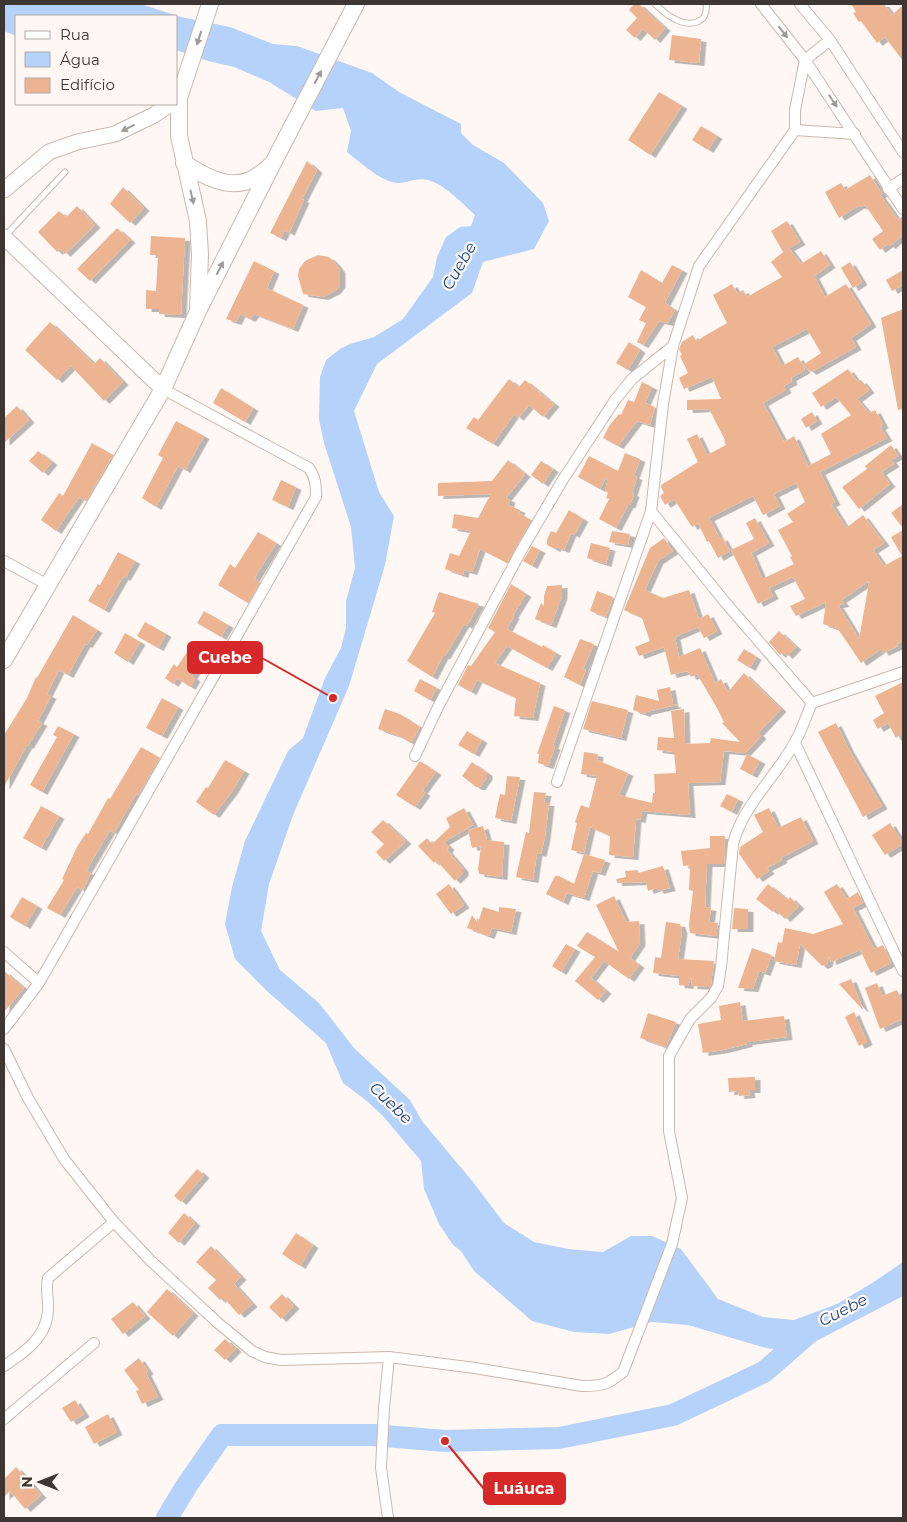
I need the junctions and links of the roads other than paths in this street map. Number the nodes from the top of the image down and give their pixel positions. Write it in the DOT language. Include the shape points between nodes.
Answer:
graph roads {
  1 [pos="356,4"];
  2 [pos="655,4"];
  3 [pos="706,4"];
  4 [pos="761,4"];
  5 [pos="800,4"];
  6 [pos="209,5"];
  7 [pos="830,40"];
  8 [pos="805,60"];
  9 [pos="178,93"];
  10 [pos="168,105"];
  11 [pos="176,105"];
  12 [pos="795,130"];
  13 [pos="855,134"];
  14 [pos="903,152"];
  15 [pos="184,163"];
  16 [pos="272,165"];
  17 [pos="65,172"];
  18 [pos="903,179"];
  19 [pos="888,189"];
  20 [pos="4,190"];
  21 [pos="903,209"];
  22 [pos="4,237"];
  23 [pos="198,312"];
  24 [pos="673,346"];
  25 [pos="163,389"];
  26 [pos="651,512"];
  27 [pos="4,561"];
  28 [pos="48,585"];
  29 [pos="4,660"];
  30 [pos="903,672"];
  31 [pos="812,703"];
  32 [pos="795,743"];
  33 [pos="415,756"];
  34 [pos="557,782"];
  35 [pos="4,952"];
  36 [pos="903,971"];
  37 [pos="38,983"];
  38 [pos="4,1029"];
  39 [pos="4,1048"];
  40 [pos="114,1222"];
  41 [pos="94,1343"];
  42 [pos="389,1357"];
  43 [pos="4,1366"];
  44 [pos="4,1419"];
  45 [pos="388,1518"];
  16 -- 1 [label="main road, one-way"];
  2 -- 3 [label="lane" via="671,18 688,23 704,18"];
  4 -- 8 [label="street, one-way"];
  5 -- 7 [label="street"];
  6 -- 9 [label="main road, one-way"];
  7 -- 8 [label="street"];
  7 -- 14 [label="street"];
  8 -- 12 [label="street" via="795,110"];
  8 -- 13 [label="street, one-way"];
  10 -- 20 [label="main road, one-way" via="115,134 49,152"];
  11 -- 15 [label="main road"];
  12 -- 13 [label="street"];
  12 -- 24 [label="street" via="699,266"];
  13 -- 19 [label="street"];
  15 -- 16 [label="main road" via="202,175 233,183 249,180"];
  15 -- 23 [label="main road, one-way" via="198,221"];
  23 -- 16 [label="main road, one-way"];
  17 -- 22 [label="lane"];
  18 -- 19 [label="street"];
  19 -- 21 [label="street"];
  22 -- 25 [label="main road"];
  23 -- 25 [label="main road"];
  24 -- 26 [label="street"];
  24 -- 33 [label="street" via="632,379 562,481 521,551"];
  25 -- 28 [label="main road"];
  25 -- 37 [label="street" via="309,468 316,484 316,497"];
  26 -- 31 [label="street"];
  26 -- 34 [label="street"];
  27 -- 28 [label="street"];
  28 -- 29 [label="main road"];
  30 -- 31 [label="street"];
  31 -- 32 [label="street"];
  32 -- 36 [label="street"];
  32 -- 42 [label="street" via="737,830 718,986 690,1019 669,1056 669,1132 682,1198 672,1244 623,1372 611,1382 582,1386"];
  35 -- 37 [label="street"];
  37 -- 38 [label="street"];
  39 -- 40 [label="street" via="28,1098 64,1158"];
  40 -- 42 [label="street" via="158,1267 252,1351 281,1360"];
  40 -- 43 [label="street" via="48,1278 48,1317 40,1335 26,1351"];
  41 -- 44 [label="street"];
  42 -- 45 [label="street" via="381,1468"];
}
